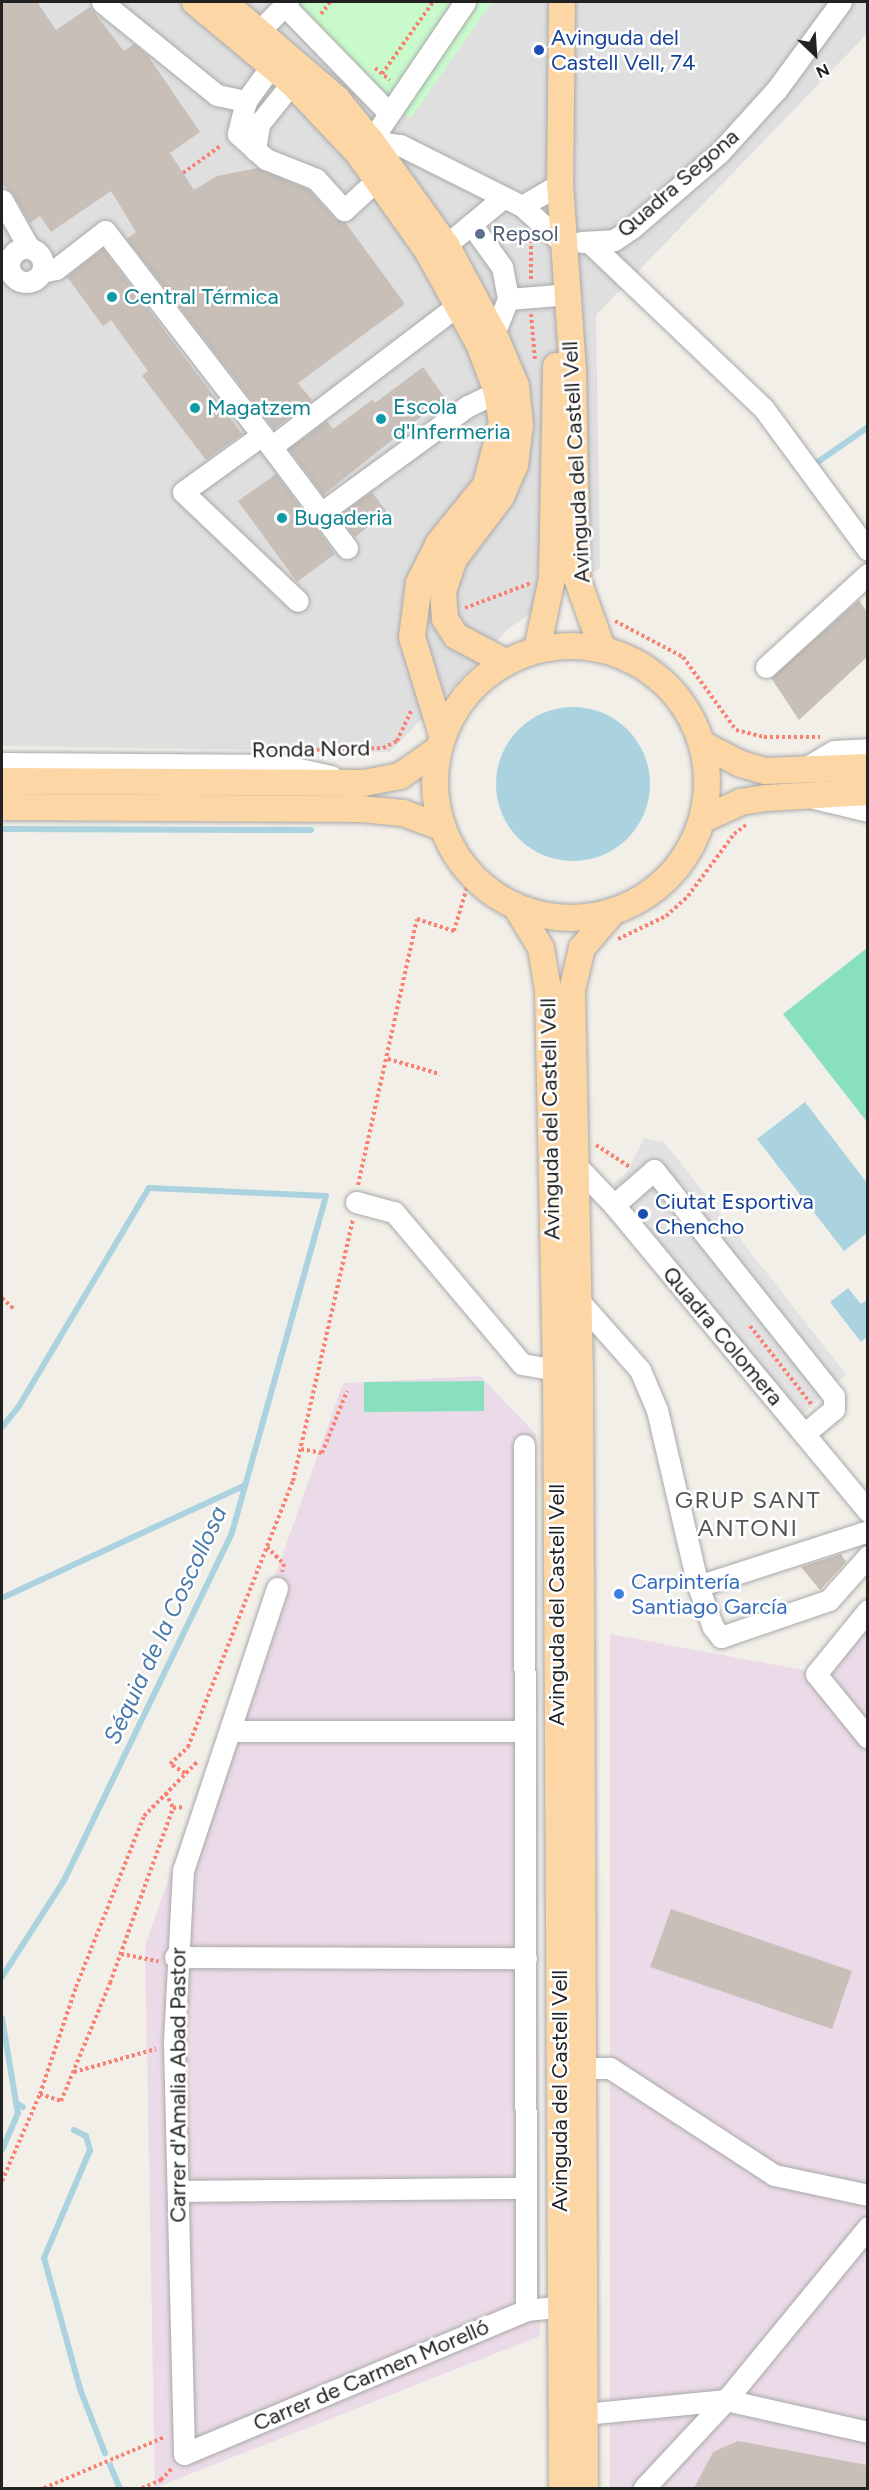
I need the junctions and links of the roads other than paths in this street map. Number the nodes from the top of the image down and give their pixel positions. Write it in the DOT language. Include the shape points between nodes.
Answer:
graph roads {
  1 [pos="102,2"];
  2 [pos="195,2"];
  3 [pos="224,2"];
  4 [pos="465,2"];
  5 [pos="562,2"];
  6 [pos="841,2"];
  7 [pos="286,3"];
  8 [pos="259,30"];
  9 [pos="272,65"];
  10 [pos="292,83"];
  11 [pos="246,101"];
  12 [pos="388,112"];
  13 [pos="371,141"];
  14 [pos="255,150"];
  15 [pos="378,179"];
  16 [pos="560,184"];
  17 [pos="2,200"];
  18 [pos="513,202"];
  19 [pos="471,224"];
  20 [pos="563,240"];
  21 [pos="446,245"];
  22 [pos="592,245"];
  23 [pos="12,252"];
  24 [pos="42,272"];
  25 [pos="561,284"];
  26 [pos="508,299"];
  27 [pos="458,305"];
  28 [pos="494,334"];
  29 [pos="497,392"];
  30 [pos="267,441"];
  31 [pos="321,513"];
  32 [pos="348,548"];
  33 [pos="867,550"];
  34 [pos="867,574"];
  35 [pos="298,601"];
  36 [pos="602,648"];
  37 [pos="537,649"];
  38 [pos="505,662"];
  39 [pos="766,667"];
  40 [pos="440,742"];
  41 [pos="704,745"];
  42 [pos="867,749"];
  43 [pos="2,763"];
  44 [pos="867,767"];
  45 [pos="802,770"];
  46 [pos="2,781"];
  47 [pos="364,783"];
  48 [pos="867,792"];
  49 [pos="805,795"];
  50 [pos="2,807"];
  51 [pos="867,811"];
  52 [pos="704,819"];
  53 [pos="441,827"];
  54 [pos="518,910"];
  55 [pos="611,914"];
  56 [pos="576,1165"];
  57 [pos="357,1202"];
  58 [pos="614,1205"];
  59 [pos="579,1301"];
  60 [pos="556,1370"];
  61 [pos="806,1432"];
  62 [pos="524,1445"];
  63 [pos="867,1510"];
  64 [pos="525,1511"];
  65 [pos="557,1511"];
  66 [pos="867,1531"];
  67 [pos="867,1556"];
  68 [pos="698,1586"];
  69 [pos="277,1588"];
  70 [pos="867,1610"];
  71 [pos="231,1731"];
  72 [pos="525,1731"];
  73 [pos="867,1738"];
  74 [pos="175,1957"];
  75 [pos="526,1958"];
  76 [pos="584,2067"];
  77 [pos="526,2188"];
  78 [pos="178,2191"];
  79 [pos="867,2195"];
  80 [pos="867,2227"];
  81 [pos="572,2305"];
  82 [pos="526,2310"];
  83 [pos="726,2400"];
  84 [pos="573,2415"];
  85 [pos="867,2432"];
  86 [pos="184,2454"];
  87 [pos="562,2488"];
  88 [pos="585,2488"];
  89 [pos="644,2488"];
  1 -- 11 [label="street" via="217,95"];
  2 -- 9 [label="main road"];
  3 -- 8 [label="main road"];
  4 -- 12 [label="street"];
  5 -- 16 [label="main road, Avinguda del Castell Vell"];
  6 -- 22 [label="street, Quadra Segona" via="777,89 720,152 632,228"];
  7 -- 8 [label="street"];
  7 -- 12 [label="street"];
  8 -- 13 [label="main road" via="337,99"];
  9 -- 10 [label="main road"];
  9 -- 11 [label="street"];
  10 -- 14 [label="street" via="259,124"];
  10 -- 15 [label="main road"];
  11 -- 14 [label="street" via="238,134"];
  12 -- 13 [label="street"];
  13 -- 18 [label="street" via="400,145"];
  13 -- 21 [label="main road"];
  14 -- 15 [label="street" via="316,179 344,210"];
  15 -- 27 [label="main road"];
  16 -- 18 [label="street"];
  16 -- 20 [label="main road, Avinguda del Castell Vell"];
  17 -- 23 [label="street"];
  18 -- 19 [label="street"];
  18 -- 20 [label="street"];
  19 -- 21 [label="street"];
  19 -- 26 [label="street" via="502,267"];
  20 -- 22 [label="street, Quadra Segona"];
  20 -- 25 [label="main road, Avinguda del Castell Vell"];
  21 -- 28 [label="main road"];
  22 -- 33 [label="street" via="764,409"];
  23 -- 24 [label="street" via="43,262"];
  23 -- 24 [label="street" via="15,278 27,282"];
  24 -- 30 [label="street" via="56,268 105,231"];
  25 -- 26 [label="street"];
  25 -- 36 [label="main road, Avinguda del Castell Vell" via="573,369 577,578"];
  25 -- 37 [label="main road, Avinguda del Castell Vell" via="552,579"];
  26 -- 28 [label="street"];
  27 -- 29 [label="main road"];
  27 -- 30 [label="street"];
  28 -- 38 [label="main road" via="516,386 520,425 514,465 501,497 454,559 443,591 445,619 469,647"];
  29 -- 31 [label="street" via="468,406"];
  29 -- 40 [label="main road" via="502,423 486,485 439,543 418,584 412,637"];
  30 -- 31 [label="street"];
  30 -- 35 [label="street" via="183,492"];
  31 -- 32 [label="street"];
  34 -- 39 [label="street"];
  36 -- 37 [label="main road" via="570,645"];
  36 -- 41 [label="main road" via="667,682"];
  37 -- 38 [label="main road"];
  38 -- 40 [label="main road" via="467,693"];
  40 -- 47 [label="main road, Ronda Nord" via="400,776"];
  40 -- 53 [label="main road" via="433,789"];
  41 -- 45 [label="main road" via="757,769"];
  41 -- 52 [label="main road" via="709,782"];
  42 -- 45 [label="street" via="834,751"];
  43 -- 47 [label="street, Ronda Nord" via="281,765"];
  44 -- 45 [label="main road"];
  46 -- 47 [label="main road, Ronda Nord"];
  48 -- 49 [label="main road"];
  49 -- 51 [label="street"];
  49 -- 52 [label="main road" via="741,802"];
  50 -- 53 [label="main road" via="361,809 403,813"];
  52 -- 55 [label="main road" via="670,879"];
  53 -- 54 [label="main road" via="470,877"];
  54 -- 55 [label="main road" via="564,920"];
  54 -- 60 [label="main road, Avinguda del Castell Vell" via="541,948 548,990"];
  55 -- 56 [label="main road, Avinguda del Castell Vell" via="582,948 572,990"];
  56 -- 58 [label="street, Quadra Colomera"];
  56 -- 59 [label="main road, Avinguda del Castell Vell"];
  57 -- 60 [label="street" via="393,1212 522,1364"];
  58 -- 61 [label="street, Quadra Colomera"];
  58 -- 61 [label="street" via="654,1170 834,1396 834,1409"];
  59 -- 68 [label="street" via="640,1370 652,1400"];
  59 -- 76 [label="main road, Avinguda del Castell Vell"];
  60 -- 65 [label="main road, Avinguda del Castell Vell"];
  61 -- 63 [label="street, Quadra Colomera"];
  62 -- 64 [label="street, Avinguda del Castell Vell"];
  64 -- 65 [label="street"];
  64 -- 72 [label="street, Avinguda del Castell Vell"];
  65 -- 81 [label="main road, Avinguda del Castell Vell"];
  66 -- 68 [label="street"];
  67 -- 68 [label="street" via="829,1600 721,1637 712,1628"];
  69 -- 71 [label="street, Carrer d'Amalia Abad Pastor"];
  70 -- 73 [label="street" via="816,1674"];
  71 -- 72 [label="street"];
  71 -- 74 [label="street, Carrer d'Amalia Abad Pastor" via="202,1805 183,1870"];
  72 -- 75 [label="street, Avinguda del Castell Vell"];
  74 -- 75 [label="street"];
  74 -- 78 [label="street, Carrer d'Amalia Abad Pastor"];
  75 -- 77 [label="street, Avinguda del Castell Vell"];
  76 -- 79 [label="street" via="610,2068 774,2175"];
  76 -- 81 [label="main road, Avinguda del Castell Vell"];
  77 -- 78 [label="street"];
  77 -- 82 [label="street, Avinguda del Castell Vell"];
  78 -- 86 [label="street, Carrer d'Amalia Abad Pastor"];
  80 -- 83 [label="street"];
  81 -- 82 [label="street, Carrer de Carmen Morelló"];
  81 -- 84 [label="main road, Avinguda del Castell Vell"];
  82 -- 86 [label="street, Carrer de Carmen Morelló"];
  83 -- 84 [label="street"];
  83 -- 85 [label="street"];
  83 -- 89 [label="street"];
  84 -- 87 [label="main road, Avinguda del Castell Vell"];
  84 -- 88 [label="main road, Avinguda del Castell Vell"];
}
